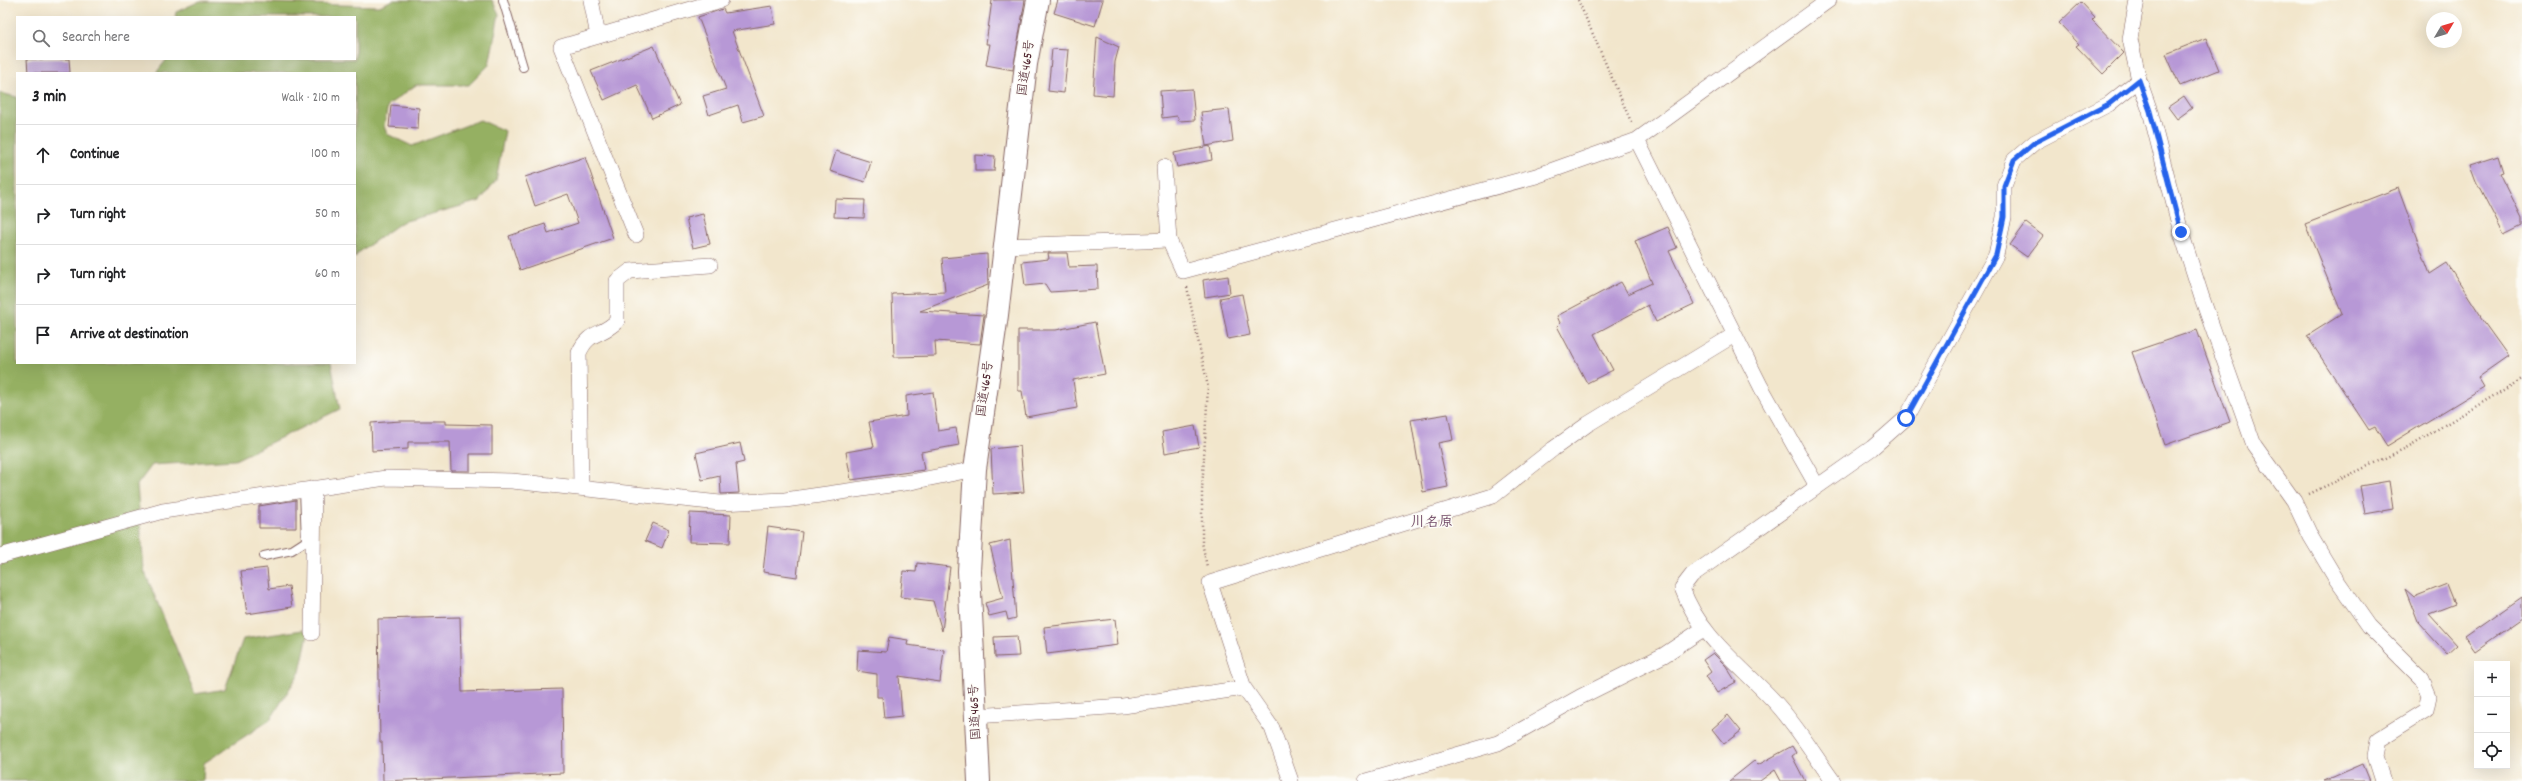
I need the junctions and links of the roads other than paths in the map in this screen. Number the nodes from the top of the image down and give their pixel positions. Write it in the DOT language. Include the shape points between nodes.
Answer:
graph roads {
  1 [pos="503,0"];
  2 [pos="592,0"];
  3 [pos="721,0"];
  4 [pos="1038,0"];
  5 [pos="1829,0"];
  6 [pos="2137,0"];
  7 [pos="598,36"];
  8 [pos="523,67"];
  9 [pos="2139,80"];
  10 [pos="1637,140"];
  11 [pos="1164,167"];
  12 [pos="636,234"];
  13 [pos="1169,240"];
  14 [pos="1005,246"];
  15 [pos="710,265"];
  16 [pos="1734,335"];
  17 [pos="976,468"];
  18 [pos="1817,486"];
  19 [pos="581,487"];
  20 [pos="309,489"];
  21 [pos="0,556"];
  22 [pos="264,556"];
  23 [pos="1703,630"];
  24 [pos="312,633"];
  25 [pos="1244,688"];
  26 [pos="976,716"];
  27 [pos="979,781"];
  28 [pos="1292,781"];
  29 [pos="1366,781"];
  30 [pos="1833,781"];
  31 [pos="2383,781"];
  1 -- 8 [label="lane"];
  2 -- 7 [label="street"];
  3 -- 7 [label="street"];
  4 -- 14 [label="highway, 国道465号" via="1026,64"];
  5 -- 10 [label="street"];
  6 -- 9 [label="street" via="2130,39"];
  7 -- 12 [label="street" via="561,47"];
  9 -- 18 [label="street" via="2109,104 2035,142 2014,160 2004,186 2004,217 1996,255 1906,418 1872,448"];
  9 -- 31 [label="street" via="2150,111 2181,232 2254,446 2294,501 2311,537 2336,579 2369,626 2422,679 2429,696 2426,710 2378,740 2375,756"];
  10 -- 13 [label="street" via="1536,176 1183,271"];
  10 -- 16 [label="street"];
  11 -- 13 [label="street"];
  13 -- 14 [label="street"];
  14 -- 17 [label="highway, 国道465号"];
  15 -- 19 [label="street" via="630,272 618,281 617,321 608,329 587,338 579,353"];
  16 -- 18 [label="street"];
  16 -- 25 [label="street" via="1588,424 1493,496 1210,583"];
  17 -- 19 [label="street" via="911,482 770,500 720,503 647,497"];
  17 -- 26 [label="highway, 国道465号" via="969,571"];
  18 -- 23 [label="street" via="1688,579 1682,588 1689,607"];
  19 -- 20 [label="street" via="512,481 386,478"];
  20 -- 21 [label="street" via="163,511"];
  20 -- 22 [label="lane" via="306,541 292,550"];
  20 -- 24 [label="street"];
  23 -- 29 [label="street" via="1664,655 1580,697 1498,743"];
  23 -- 30 [label="street" via="1775,701"];
  25 -- 26 [label="street" via="1123,706"];
  25 -- 28 [label="street" via="1272,728"];
  26 -- 27 [label="highway, 国道465号"];
}
